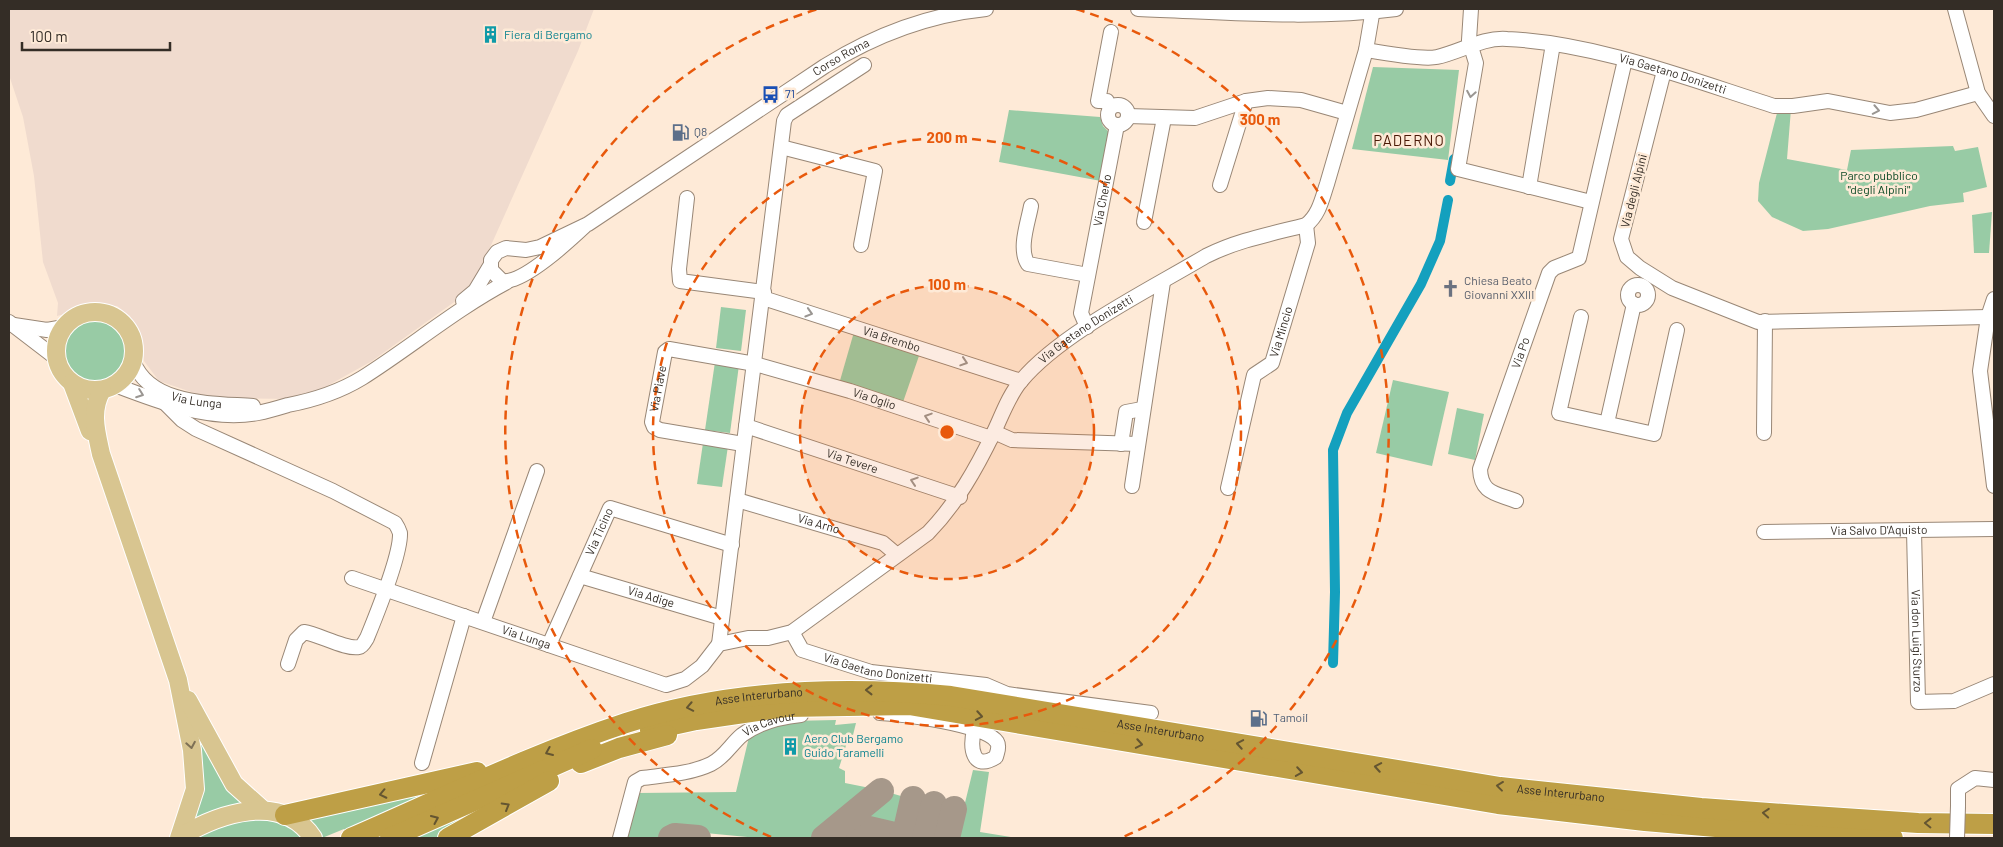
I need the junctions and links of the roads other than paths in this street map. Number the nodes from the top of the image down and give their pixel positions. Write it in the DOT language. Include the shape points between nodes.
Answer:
graph roads {
  1 [pos="986,9"];
  2 [pos="1138,9"];
  3 [pos="1396,9"];
  4 [pos="1471,9"];
  5 [pos="1955,9"];
  6 [pos="1191,10"];
  7 [pos="1373,10"];
  8 [pos="1111,32"];
  9 [pos="1553,44"];
  10 [pos="1472,46"];
  11 [pos="1366,50"];
  12 [pos="1625,60"];
  13 [pos="864,65"];
  14 [pos="1664,71"];
  15 [pos="1978,93"];
  16 [pos="1246,101"];
  17 [pos="1110,108"];
  18 [pos="1347,113"];
  19 [pos="1128,116"];
  20 [pos="1994,116"];
  21 [pos="1164,118"];
  22 [pos="1117,125"];
  23 [pos="781,147"];
  24 [pos="1220,185"];
  25 [pos="1530,187"];
  26 [pos="687,198"];
  27 [pos="1591,202"];
  28 [pos="1031,206"];
  29 [pos="1144,222"];
  30 [pos="586,225"];
  31 [pos="1306,225"];
  32 [pos="862,245"];
  33 [pos="516,251"];
  34 [pos="490,266"];
  35 [pos="1088,275"];
  36 [pos="514,279"];
  37 [pos="1163,282"];
  38 [pos="1672,288"];
  39 [pos="763,295"];
  40 [pos="1994,299"];
  41 [pos="1581,317"];
  42 [pos="1988,317"];
  43 [pos="1765,321"];
  44 [pos="12,324"];
  45 [pos="64,327"];
  46 [pos="1087,327"];
  47 [pos="1677,330"];
  48 [pos="429,331"];
  49 [pos="56,358"];
  50 [pos="133,361"];
  51 [pos="755,364"];
  52 [pos="1021,381"];
  53 [pos="72,382"];
  54 [pos="109,387"];
  55 [pos="165,403"];
  56 [pos="276,408"];
  57 [pos="1142,409"];
  58 [pos="189,410"];
  59 [pos="1607,423"];
  60 [pos="191,425"];
  61 [pos="746,426"];
  62 [pos="1764,433"];
  63 [pos="993,435"];
  64 [pos="743,444"];
  65 [pos="1121,444"];
  66 [pos="1138,444"];
  67 [pos="101,454"];
  68 [pos="537,471"];
  69 [pos="1132,486"];
  70 [pos="1994,486"];
  71 [pos="1228,488"];
  72 [pos="960,497"];
  73 [pos="737,500"];
  74 [pos="1516,501"];
  75 [pos="1994,529"];
  76 [pos="1914,531"];
  77 [pos="1764,532"];
  78 [pos="732,545"];
  79 [pos="896,554"];
  80 [pos="580,576"];
  81 [pos="352,578"];
  82 [pos="385,589"];
  83 [pos="464,616"];
  84 [pos="722,618"];
  85 [pos="484,622"];
  86 [pos="792,632"];
  87 [pos="719,644"];
  88 [pos="550,645"];
  89 [pos="288,664"];
  90 [pos="178,680"];
  91 [pos="1994,684"];
  92 [pos="751,712"];
  93 [pos="1151,713"];
  94 [pos="974,730"];
  95 [pos="422,763"];
  96 [pos="516,767"];
  97 [pos="1994,780"];
  98 [pos="263,810"];
  99 [pos="285,815"];
  100 [pos="1994,824"];
  101 [pos="180,838"];
  102 [pos="313,838"];
  103 [pos="351,838"];
  104 [pos="390,838"];
  105 [pos="448,838"];
  106 [pos="620,838"];
  107 [pos="1893,838"];
  108 [pos="1957,838"];
  1 -- 30 [label="street, Corso Roma" via="924,20 853,49"];
  2 -- 6 [label="street"];
  3 -- 7 [label="street"];
  4 -- 10 [label="street" via="1469,40"];
  5 -- 15 [label="street"];
  6 -- 7 [label="street" via="1285,15"];
  7 -- 11 [label="street"];
  8 -- 17 [label="street" via="1098,101 1107,101"];
  9 -- 10 [label="street, Via Gaetano Donizetti" via="1504,38"];
  9 -- 12 [label="street, Via Gaetano Donizetti"];
  9 -- 25 [label="street"];
  10 -- 11 [label="street, Via Gaetano Donizetti" via="1436,57"];
  10 -- 25 [label="street, one-way" via="1476,63 1458,169"];
  11 -- 18 [label="street"];
  12 -- 14 [label="street, Via Gaetano Donizetti"];
  12 -- 27 [label="street, Via Po"];
  13 -- 23 [label="street" via="787,115"];
  14 -- 15 [label="street, Via Gaetano Donizetti, one-way" via="1774,106 1828,101 1890,113 1916,110"];
  14 -- 38 [label="street, Via degli Alpini" via="1621,239 1627,257"];
  15 -- 20 [label="street"];
  16 -- 18 [label="street" via="1268,98 1301,100"];
  16 -- 21 [label="street" via="1195,118"];
  16 -- 24 [label="street"];
  17 -- 19 [label="street" via="1119,104"];
  17 -- 22 [label="street" via="1108,119"];
  18 -- 31 [label="street" via="1316,216"];
  19 -- 21 [label="street"];
  19 -- 22 [label="street" via="1122,125"];
  21 -- 29 [label="street"];
  22 -- 35 [label="street, Via Cherio"];
  23 -- 32 [label="street" via="875,171"];
  23 -- 39 [label="street"];
  25 -- 27 [label="street"];
  26 -- 39 [label="street" via="680,280"];
  27 -- 74 [label="street, Via Po" via="1579,258 1549,273 1480,469 1486,489"];
  28 -- 35 [label="street" via="1024,249 1028,264"];
  30 -- 33 [label="street, Corso Roma" via="540,247"];
  30 -- 36 [label="street, Corso Roma" via="556,252"];
  31 -- 37 [label="street, Via Gaetano Donizetti" via="1225,247"];
  31 -- 71 [label="street, Via Mincio" via="1308,243 1272,363 1254,375"];
  33 -- 34 [label="street, Corso Roma" via="510,248 500,250 492,257"];
  33 -- 36 [label="street" via="523,260"];
  34 -- 36 [label="street" via="497,278"];
  34 -- 48 [label="street, Via Lunga" via="475,291"];
  35 -- 46 [label="street, Via Cherio" via="1081,313"];
  36 -- 48 [label="street, Via Lunga"];
  37 -- 46 [label="street, Via Gaetano Donizetti"];
  37 -- 57 [label="street"];
  38 -- 43 [label="street, Via degli Alpini" via="1721,309 1758,322"];
  38 -- 59 [label="street" via="1648,294 1646,288 1635,286 1628,295 1634,304"];
  39 -- 51 [label="street"];
  39 -- 52 [label="street, Via Brembo, one-way"];
  40 -- 42 [label="street"];
  41 -- 59 [label="street" via="1559,413"];
  42 -- 43 [label="street, Via degli Alpini"];
  42 -- 70 [label="street" via="1980,371"];
  43 -- 62 [label="street"];
  44 -- 45 [label="street, Via Lunga" via="47,330"];
  44 -- 49 [label="street, Via Lunga"];
  45 -- 49 [label="main road" via="57,342"];
  45 -- 50 [label="main road, Via Lunga" via="88,313 110,315 130,332 134,345"];
  46 -- 52 [label="street, Via Gaetano Donizetti" via="1043,359"];
  47 -- 59 [label="street" via="1654,434"];
  48 -- 56 [label="street, Via Lunga" via="346,386 314,399"];
  49 -- 53 [label="main road, Via Lunga" via="63,374"];
  50 -- 54 [label="main road" via="128,373"];
  50 -- 56 [label="street, Via Lunga" via="146,383 173,396"];
  51 -- 61 [label="street"];
  63 -- 51 [label="street, Via Oglio, one-way"];
  51 -- 64 [label="street, Via Piave" via="669,349 665,352 652,422 660,430"];
  52 -- 63 [label="street, Via Gaetano Donizetti"];
  53 -- 54 [label="main road, Via Lunga" via="84,388"];
  53 -- 67 [label="main road"];
  54 -- 55 [label="street, Via Lunga, one-way"];
  54 -- 67 [label="main road" via="95,402 94,416"];
  55 -- 58 [label="street, Via Lunga"];
  55 -- 60 [label="street, Via Lunga" via="174,414"];
  56 -- 58 [label="street, Via Lunga" via="243,415"];
  57 -- 65 [label="street" via="1126,412"];
  57 -- 66 [label="street"];
  58 -- 60 [label="street, Via Lunga"];
  60 -- 82 [label="street, Via Lunga" via="395,523 400,533 398,547"];
  61 -- 64 [label="street"];
  72 -- 61 [label="street, Via Tevere, one-way"];
  63 -- 65 [label="street, Via Oglio" via="1012,440"];
  63 -- 72 [label="street, Via Gaetano Donizetti"];
  64 -- 73 [label="street"];
  65 -- 66 [label="street, Via Oglio"];
  66 -- 69 [label="street"];
  67 -- 90 [label="main road"];
  68 -- 85 [label="street"];
  72 -- 79 [label="street, Via Gaetano Donizetti" via="928,533"];
  73 -- 78 [label="street"];
  73 -- 79 [label="street, Via Arno" via="883,543"];
  75 -- 76 [label="street, Via Salvo D'Aquisto"];
  76 -- 77 [label="street, Via Salvo D'Aquisto"];
  76 -- 91 [label="street, Via don Luigi Sturzo" via="1918,702 1954,701"];
  78 -- 80 [label="street, Via Ticino" via="610,508"];
  78 -- 84 [label="street"];
  79 -- 86 [label="street, Via Gaetano Donizetti"];
  80 -- 84 [label="street, Via Adige"];
  80 -- 88 [label="street, Via Ticino"];
  81 -- 82 [label="street, Via Lunga"];
  82 -- 83 [label="street, Via Lunga"];
  82 -- 89 [label="street, Via Lunga" via="368,638 362,645 350,647 304,632 296,640"];
  83 -- 85 [label="street, Via Lunga"];
  83 -- 95 [label="street"];
  84 -- 87 [label="street"];
  85 -- 88 [label="street, Via Lunga"];
  86 -- 87 [label="street, Via Gaetano Donizetti"];
  86 -- 93 [label="street, Via Gaetano Donizetti" via="802,650 871,672 986,685 1007,694"];
  87 -- 88 [label="street, Via Lunga" via="702,666 685,678 666,684"];
  90 -- 98 [label="main road" via="234,784"];
  90 -- 101 [label="main road, one-way" via="192,750 195,789"];
  104 -- 92 [label="highway, Asse Interurbano, one-way" via="617,740 656,728"];
  105 -- 92 [label="highway, one-way" via="583,762 618,748 736,720"];
  92 -- 107 [label="highway, Asse Interurbano, one-way" via="815,706 908,705 1498,804 1645,821 1797,834"];
  94 -- 106 [label="street, Via Cavour" via="938,720 882,714 787,716 742,735 726,753 711,763 694,770 642,778 635,782"];
  96 -- 99 [label="highway, one-way" via="498,766 460,778"];
  100 -- 96 [label="highway, Asse Interurbano, one-way" via="1798,815 1500,787 951,696 876,690 781,693 680,709 628,722"];
  96 -- 103 [label="highway, Asse Interurbano"];
  97 -- 108 [label="street, bridge" via="1976,778 1958,789"];
  98 -- 99 [label="main road"];
  98 -- 101 [label="main road" via="242,811 218,818"];
  99 -- 102 [label="main road" via="310,832"];
}
